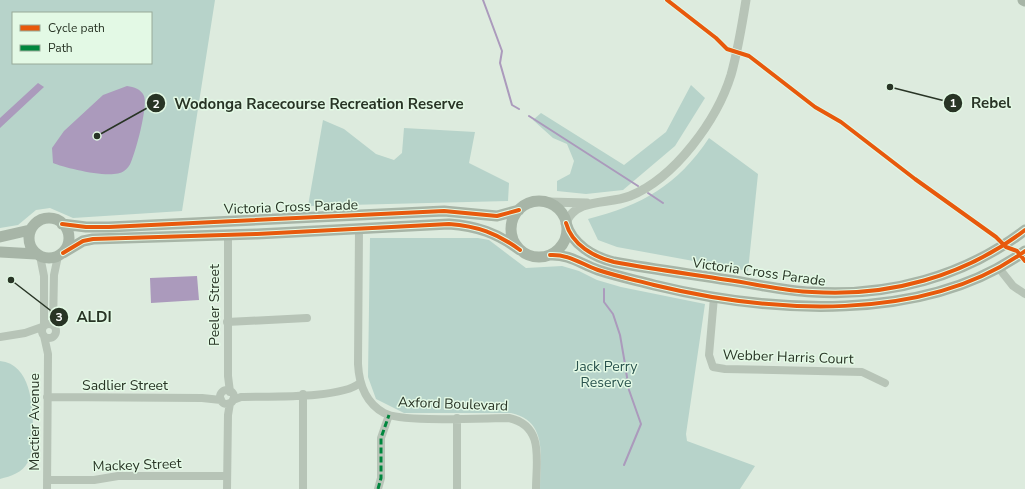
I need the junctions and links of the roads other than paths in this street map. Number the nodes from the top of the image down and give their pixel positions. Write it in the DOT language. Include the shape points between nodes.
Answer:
graph roads {
  1 [pos="746,0"];
  2 [pos="548,202"];
  3 [pos="594,203"];
  4 [pos="519,210"];
  5 [pos="358,215"];
  6 [pos="257,220"];
  7 [pos="566,223"];
  8 [pos="62,224"];
  9 [pos="359,229"];
  10 [pos="30,230"];
  11 [pos="1025,230"];
  12 [pos="228,234"];
  13 [pos="257,234"];
  14 [pos="0,238"];
  15 [pos="520,250"];
  16 [pos="1025,250"];
  17 [pos="0,252"];
  18 [pos="61,254"];
  19 [pos="38,255"];
  20 [pos="550,255"];
  21 [pos="998,267"];
  22 [pos="1025,294"];
  23 [pos="714,296"];
  24 [pos="307,318"];
  25 [pos="228,322"];
  26 [pos="53,325"];
  27 [pos="43,326"];
  28 [pos="25,333"];
  29 [pos="44,336"];
  30 [pos="53,336"];
  31 [pos="0,337"];
  32 [pos="48,354"];
  33 [pos="360,383"];
  34 [pos="884,383"];
  35 [pos="303,394"];
  36 [pos="227,397"];
  37 [pos="47,398"];
  38 [pos="389,415"];
  39 [pos="457,418"];
  40 [pos="227,476"];
  41 [pos="47,480"];
  42 [pos="47,489"];
  43 [pos="227,489"];
  44 [pos="303,489"];
  45 [pos="378,489"];
  46 [pos="457,489"];
  47 [pos="536,489"];
  1 -- 3 [label="street" via="731,75 718,105 698,139 675,164 641,190 620,200"];
  2 -- 3 [label="street"];
  2 -- 4 [label="main road" via="535,201"];
  2 -- 7 [label="main road" via="558,208"];
  3 -- 7 [label="street" via="574,210"];
  4 -- 5 [label="main road, Victoria Cross Parade" via="497,216 444,211"];
  4 -- 15 [label="main road" via="513,220 512,230"];
  5 -- 6 [label="main road, Victoria Cross Parade"];
  5 -- 9 [label="main road"];
  6 -- 8 [label="main road, Victoria Cross Parade" via="108,227"];
  6 -- 13 [label="main road"];
  7 -- 11 [label="main road, Victoria Cross Parade" via="571,236 582,247 614,262 810,292 846,294 883,290 932,279 991,253"];
  7 -- 20 [label="main road" via="566,234 562,244"];
  8 -- 10 [label="main road" via="51,218 45,219 34,224"];
  8 -- 18 [label="main road" via="69,235"];
  9 -- 13 [label="main road, Victoria Cross Parade"];
  9 -- 15 [label="main road, Victoria Cross Parade" via="448,224 469,226 494,233"];
  9 -- 33 [label="street, Axford Boulevard"];
  10 -- 14 [label="main road"];
  10 -- 19 [label="main road" via="30,246"];
  12 -- 13 [label="main road, Victoria Cross Parade"];
  12 -- 18 [label="main road, Victoria Cross Parade" via="93,239 83,241"];
  12 -- 25 [label="street, Peeler Street"];
  15 -- 20 [label="main road" via="535,256"];
  16 -- 21 [label="main road, Victoria Cross Parade"];
  17 -- 19 [label="main road"];
  18 -- 19 [label="main road" via="49,258"];
  18 -- 26 [label="street" via="54,275"];
  19 -- 27 [label="street" via="44,276"];
  20 -- 23 [label="main road, Victoria Cross Parade" via="570,256 607,273"];
  21 -- 22 [label="street" via="1013,286"];
  21 -- 23 [label="main road, Victoria Cross Parade" via="954,288 896,302 810,305"];
  23 -- 34 [label="street, Webber Harris Court" via="709,355 713,367 862,372"];
  24 -- 25 [label="street"];
  25 -- 36 [label="street, Peeler Street"];
  26 -- 27 [label="street" via="48,323"];
  26 -- 30 [label="street" via="56,331"];
  27 -- 28 [label="street"];
  27 -- 29 [label="street"];
  28 -- 29 [label="street"];
  28 -- 31 [label="street"];
  29 -- 30 [label="street"];
  29 -- 32 [label="street, Mactier Avenue"];
  30 -- 32 [label="street, Mactier Avenue"];
  32 -- 37 [label="street, Mactier Avenue"];
  33 -- 35 [label="street, Sadlier Street" via="335,392"];
  33 -- 38 [label="street, Axford Boulevard" via="374,404"];
  35 -- 36 [label="street, Sadlier Street"];
  35 -- 44 [label="street"];
  36 -- 37 [label="street, Sadlier Street"];
  36 -- 40 [label="street, Peeler Street"];
  37 -- 41 [label="street, Mactier Avenue"];
  38 -- 39 [label="street, Axford Boulevard" via="399,418"];
  38 -- 45 [label="street" via="381,438 381,478"];
  39 -- 46 [label="street"];
  39 -- 47 [label="street, Axford Boulevard" via="509,418 526,425 533,433 536,444"];
  40 -- 41 [label="street, Mackey Street" via="118,476 94,480"];
  40 -- 43 [label="street, Peeler Street"];
  41 -- 42 [label="street, Mactier Avenue"];
}
